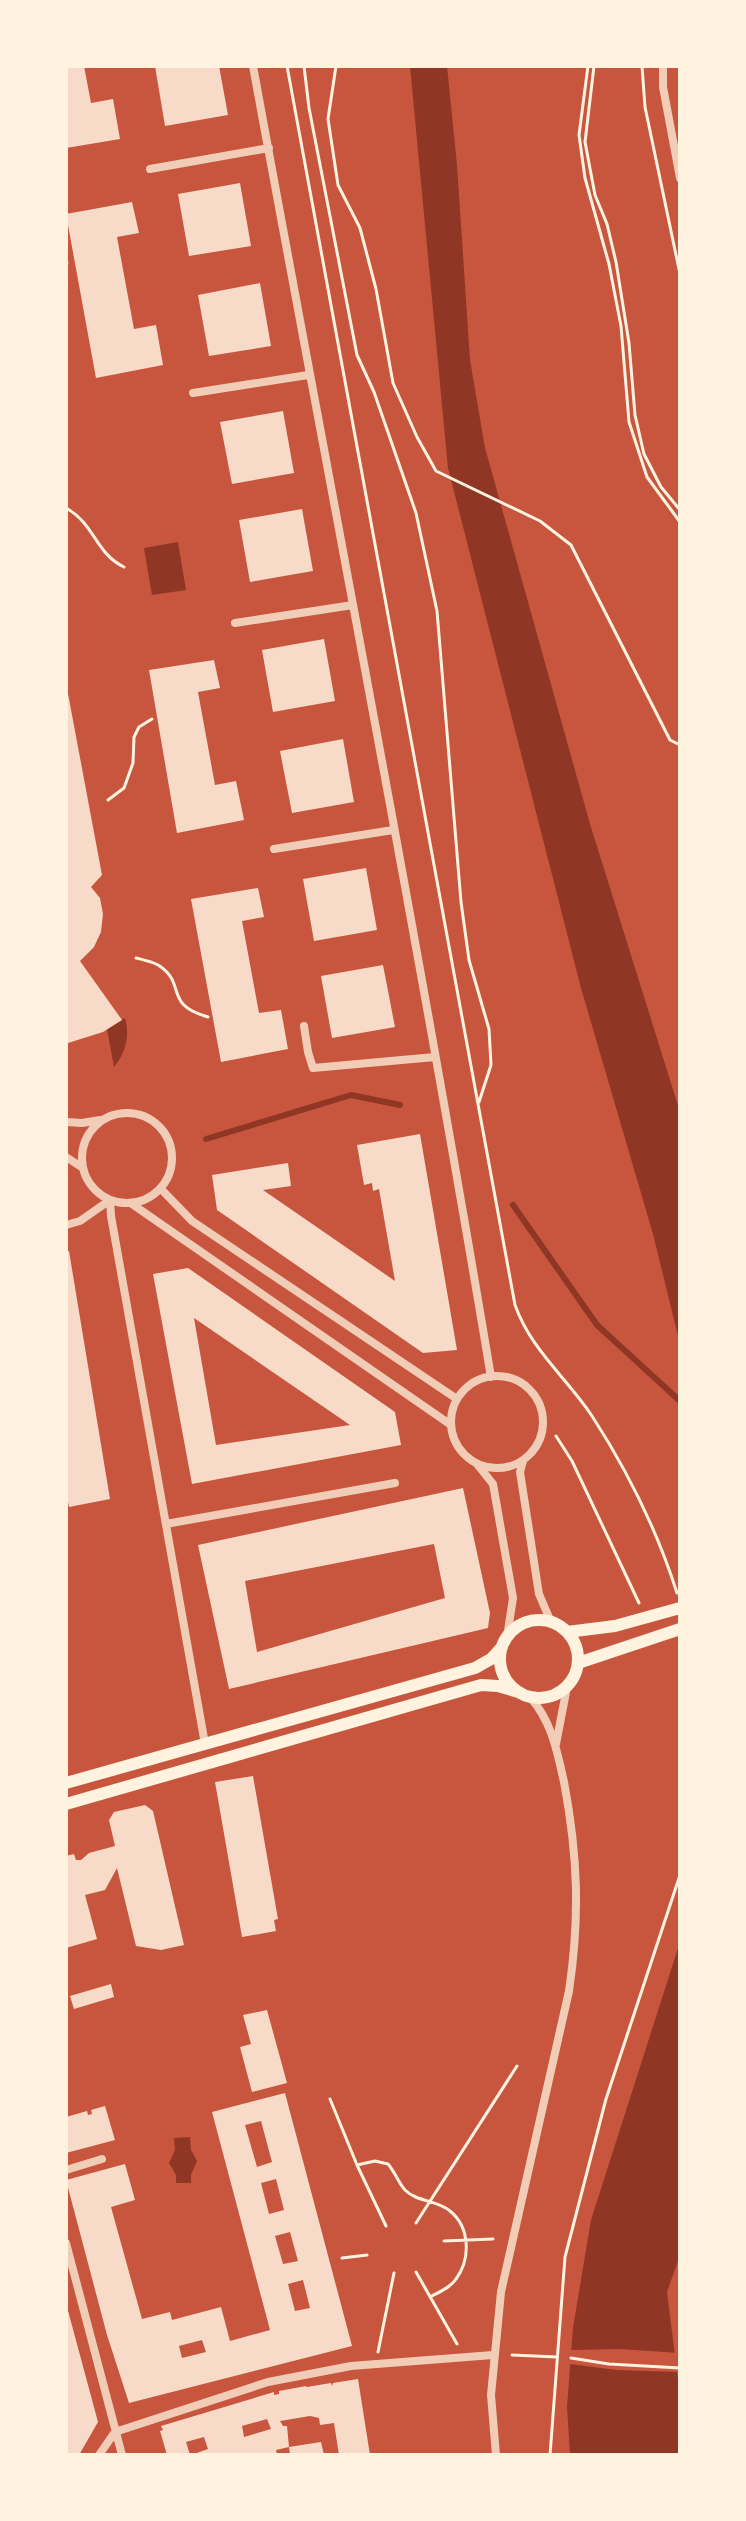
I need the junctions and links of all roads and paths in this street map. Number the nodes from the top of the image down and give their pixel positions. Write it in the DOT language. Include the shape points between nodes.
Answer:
graph roads {
  1 [pos="253,66"];
  2 [pos="287,66"];
  3 [pos="304,66"];
  4 [pos="336,66"];
  5 [pos="588,66"];
  6 [pos="594,66"];
  7 [pos="642,66"];
  8 [pos="663,66"];
  9 [pos="269,148"];
  10 [pos="150,169"];
  11 [pos="680,178"];
  12 [pos="680,274"];
  13 [pos="308,375"];
  14 [pos="193,393"];
  15 [pos="66,508"];
  16 [pos="680,510"];
  17 [pos="680,522"];
  18 [pos="124,567"];
  19 [pos="353,605"];
  20 [pos="235,623"];
  21 [pos="152,719"];
  22 [pos="680,745"];
  23 [pos="108,800"];
  24 [pos="393,830"];
  25 [pos="274,849"];
  26 [pos="136,958"];
  27 [pos="208,1017"];
  28 [pos="304,1026"];
  29 [pos="435,1057"];
  30 [pos="478,1106"];
  31 [pos="101,1120"];
  32 [pos="66,1122"];
  33 [pos="66,1157"];
  34 [pos="83,1168"];
  35 [pos="161,1189"];
  36 [pos="110,1200"];
  37 [pos="132,1204"];
  38 [pos="66,1225"];
  39 [pos="491,1377"];
  40 [pos="457,1399"];
  41 [pos="451,1425"];
  42 [pos="556,1436"];
  43 [pos="523,1461"];
  44 [pos="477,1464"];
  45 [pos="395,1483"];
  46 [pos="166,1524"];
  47 [pos="641,1606"];
  48 [pos="679,1607"];
  49 [pos="551,1622"];
  50 [pos="680,1629"];
  51 [pos="567,1632"];
  52 [pos="505,1642"];
  53 [pos="578,1663"];
  54 [pos="567,1687"];
  55 [pos="524,1695"];
  56 [pos="205,1744"];
  57 [pos="556,1745"];
  58 [pos="66,1783"];
  59 [pos="66,1804"];
  60 [pos="680,1875"];
  61 [pos="517,2066"];
  62 [pos="330,2099"];
  63 [pos="102,2159"];
  64 [pos="357,2165"];
  65 [pos="66,2170"];
  66 [pos="431,2201"];
  67 [pos="416,2223"];
  68 [pos="386,2226"];
  69 [pos="493,2239"];
  70 [pos="467,2240"];
  71 [pos="444,2241"];
  72 [pos="66,2243"];
  73 [pos="367,2255"];
  74 [pos="342,2258"];
  75 [pos="416,2272"];
  76 [pos="394,2273"];
  77 [pos="430,2297"];
  78 [pos="457,2344"];
  79 [pos="377,2354"];
  80 [pos="493,2355"];
  81 [pos="512,2355"];
  82 [pos="557,2357"];
  83 [pos="571,2358"];
  84 [pos="680,2368"];
  85 [pos="115,2432"];
  86 [pos="99,2455"];
  87 [pos="122,2455"];
  88 [pos="496,2455"];
  89 [pos="550,2455"];
  1 -- 9 [label="street"];
  2 -- 30 [label="path"];
  3 -- 30 [label="path" via="357,355 416,513 437,611 461,902 472,971 489,1029 491,1065"];
  4 -- 22 [label="path" via="328,119 338,185 360,228 393,383 417,437 436,471 540,521 571,545 670,740"];
  5 -- 17 [label="path" via="579,135 621,326 629,422 647,477"];
  6 -- 16 [label="path" via="585,142 616,262 635,415 644,454"];
  7 -- 12 [label="path" via="645,107"];
  8 -- 11 [label="street"];
  9 -- 10 [label="street"];
  9 -- 13 [label="street"];
  13 -- 14 [label="street"];
  13 -- 19 [label="street"];
  15 -- 18 [label="path" via="79,515 102,552"];
  19 -- 20 [label="street"];
  19 -- 24 [label="street"];
  21 -- 23 [label="path" via="134,737 133,763 124,788"];
  24 -- 25 [label="street"];
  24 -- 29 [label="street"];
  26 -- 27 [label="path" via="160,965 181,1005"];
  28 -- 29 [label="street" via="313,1068"];
  29 -- 39 [label="street"];
  30 -- 48 [label="path" via="522,1326 590,1413 635,1489"];
  31 -- 32 [label="street"];
  31 -- 34 [label="street" via="88,1134"];
  31 -- 35 [label="street" via="132,1113 147,1115 160,1126 173,1153"];
  33 -- 34 [label="street"];
  34 -- 36 [label="street" via="88,1182"];
  35 -- 37 [label="street"];
  35 -- 40 [label="street" via="192,1221"];
  36 -- 37 [label="street"];
  36 -- 38 [label="street"];
  36 -- 46 [label="street"];
  37 -- 41 [label="street"];
  39 -- 40 [label="street" via="478,1380"];
  39 -- 43 [label="street" via="518,1381 540,1404 541,1435"];
  40 -- 41 [label="street"];
  41 -- 44 [label="street" via="455,1441"];
  42 -- 47 [label="path"];
  43 -- 44 [label="street" via="508,1467"];
  43 -- 49 [label="street" via="520,1472 539,1594"];
  44 -- 52 [label="street" via="493,1484 513,1598"];
  45 -- 46 [label="street"];
  46 -- 56 [label="street"];
  48 -- 51 [label="main road" via="615,1626"];
  49 -- 51 [label="main road"];
  49 -- 52 [label="main road" via="527,1622"];
  50 -- 53 [label="main road"];
  51 -- 53 [label="main road"];
  52 -- 55 [label="main road" via="502,1671"];
  52 -- 56 [label="main road" via="475,1668"];
  53 -- 54 [label="main road"];
  54 -- 55 [label="main road" via="544,1698"];
  54 -- 57 [label="street"];
  55 -- 57 [label="street" via="544,1713"];
  55 -- 59 [label="main road" via="481,1685"];
  56 -- 58 [label="main road"];
  57 -- 80 [label="street" via="576,1858 576,1945 501,2292"];
  60 -- 82 [label="path" via="606,2099 565,2257"];
  61 -- 66 [label="path"];
  62 -- 64 [label="path"];
  63 -- 65 [label="street"];
  64 -- 66 [label="path" via="388,2164 406,2191"];
  64 -- 68 [label="path"];
  66 -- 67 [label="path"];
  66 -- 70 [label="path" via="452,2212"];
  69 -- 70 [label="path"];
  70 -- 71 [label="path"];
  70 -- 77 [label="path" via="456,2279"];
  72 -- 85 [label="street"];
  73 -- 74 [label="path"];
  75 -- 77 [label="path"];
  76 -- 79 [label="path"];
  77 -- 78 [label="path"];
  80 -- 85 [label="street" via="351,2366 268,2382"];
  80 -- 88 [label="street"];
  81 -- 82 [label="path"];
  82 -- 89 [label="path"];
  83 -- 84 [label="path"];
  85 -- 86 [label="street"];
  85 -- 87 [label="street"];
}
